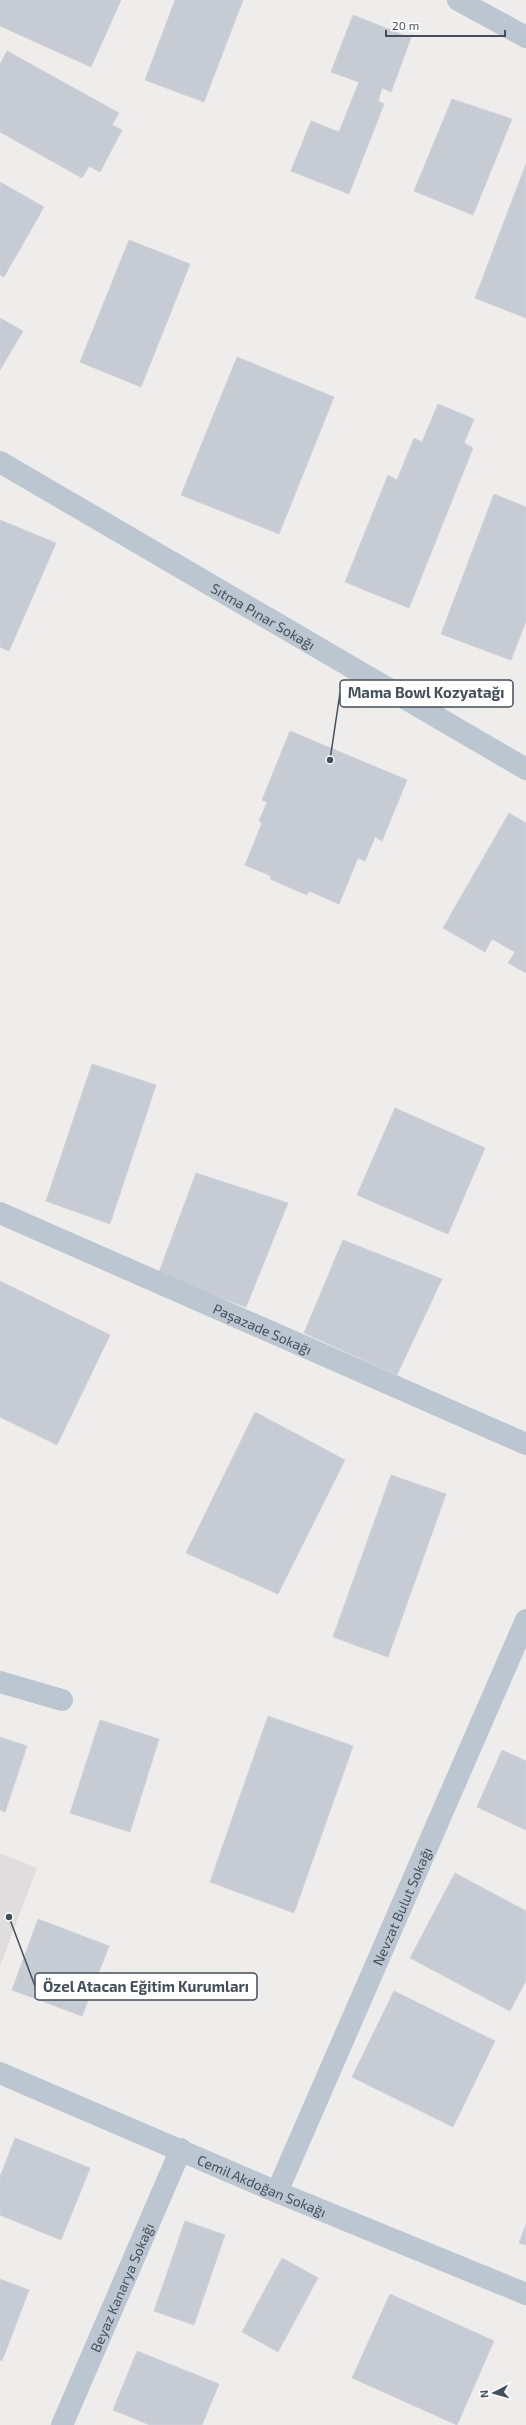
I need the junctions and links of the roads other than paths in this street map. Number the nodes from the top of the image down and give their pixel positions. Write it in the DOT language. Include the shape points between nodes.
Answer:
graph roads {
  1 [pos="458,0"];
  2 [pos="526,37"];
  3 [pos="0,462"];
  4 [pos="526,769"];
  5 [pos="0,1213"];
  6 [pos="526,1444"];
  7 [pos="526,1620"];
  8 [pos="0,1682"];
  9 [pos="62,1700"];
  10 [pos="0,2072"];
  11 [pos="181,2149"];
  12 [pos="277,2192"];
  13 [pos="526,2294"];
  14 [pos="62,2425"];
  1 -- 2 [label="street"];
  3 -- 4 [label="street, Sıtma Pınar Sokağı"];
  5 -- 6 [label="street, Paşazade Sokağı"];
  7 -- 12 [label="street, Nevzat Bulut Sokağı"];
  8 -- 9 [label="street"];
  10 -- 11 [label="street, Cemil Akdoğan Sokağı"];
  11 -- 12 [label="street, Cemil Akdoğan Sokağı"];
  11 -- 14 [label="street, Beyaz Kanarya Sokağı"];
  12 -- 13 [label="street, Cemil Akdoğan Sokağı"];
}
